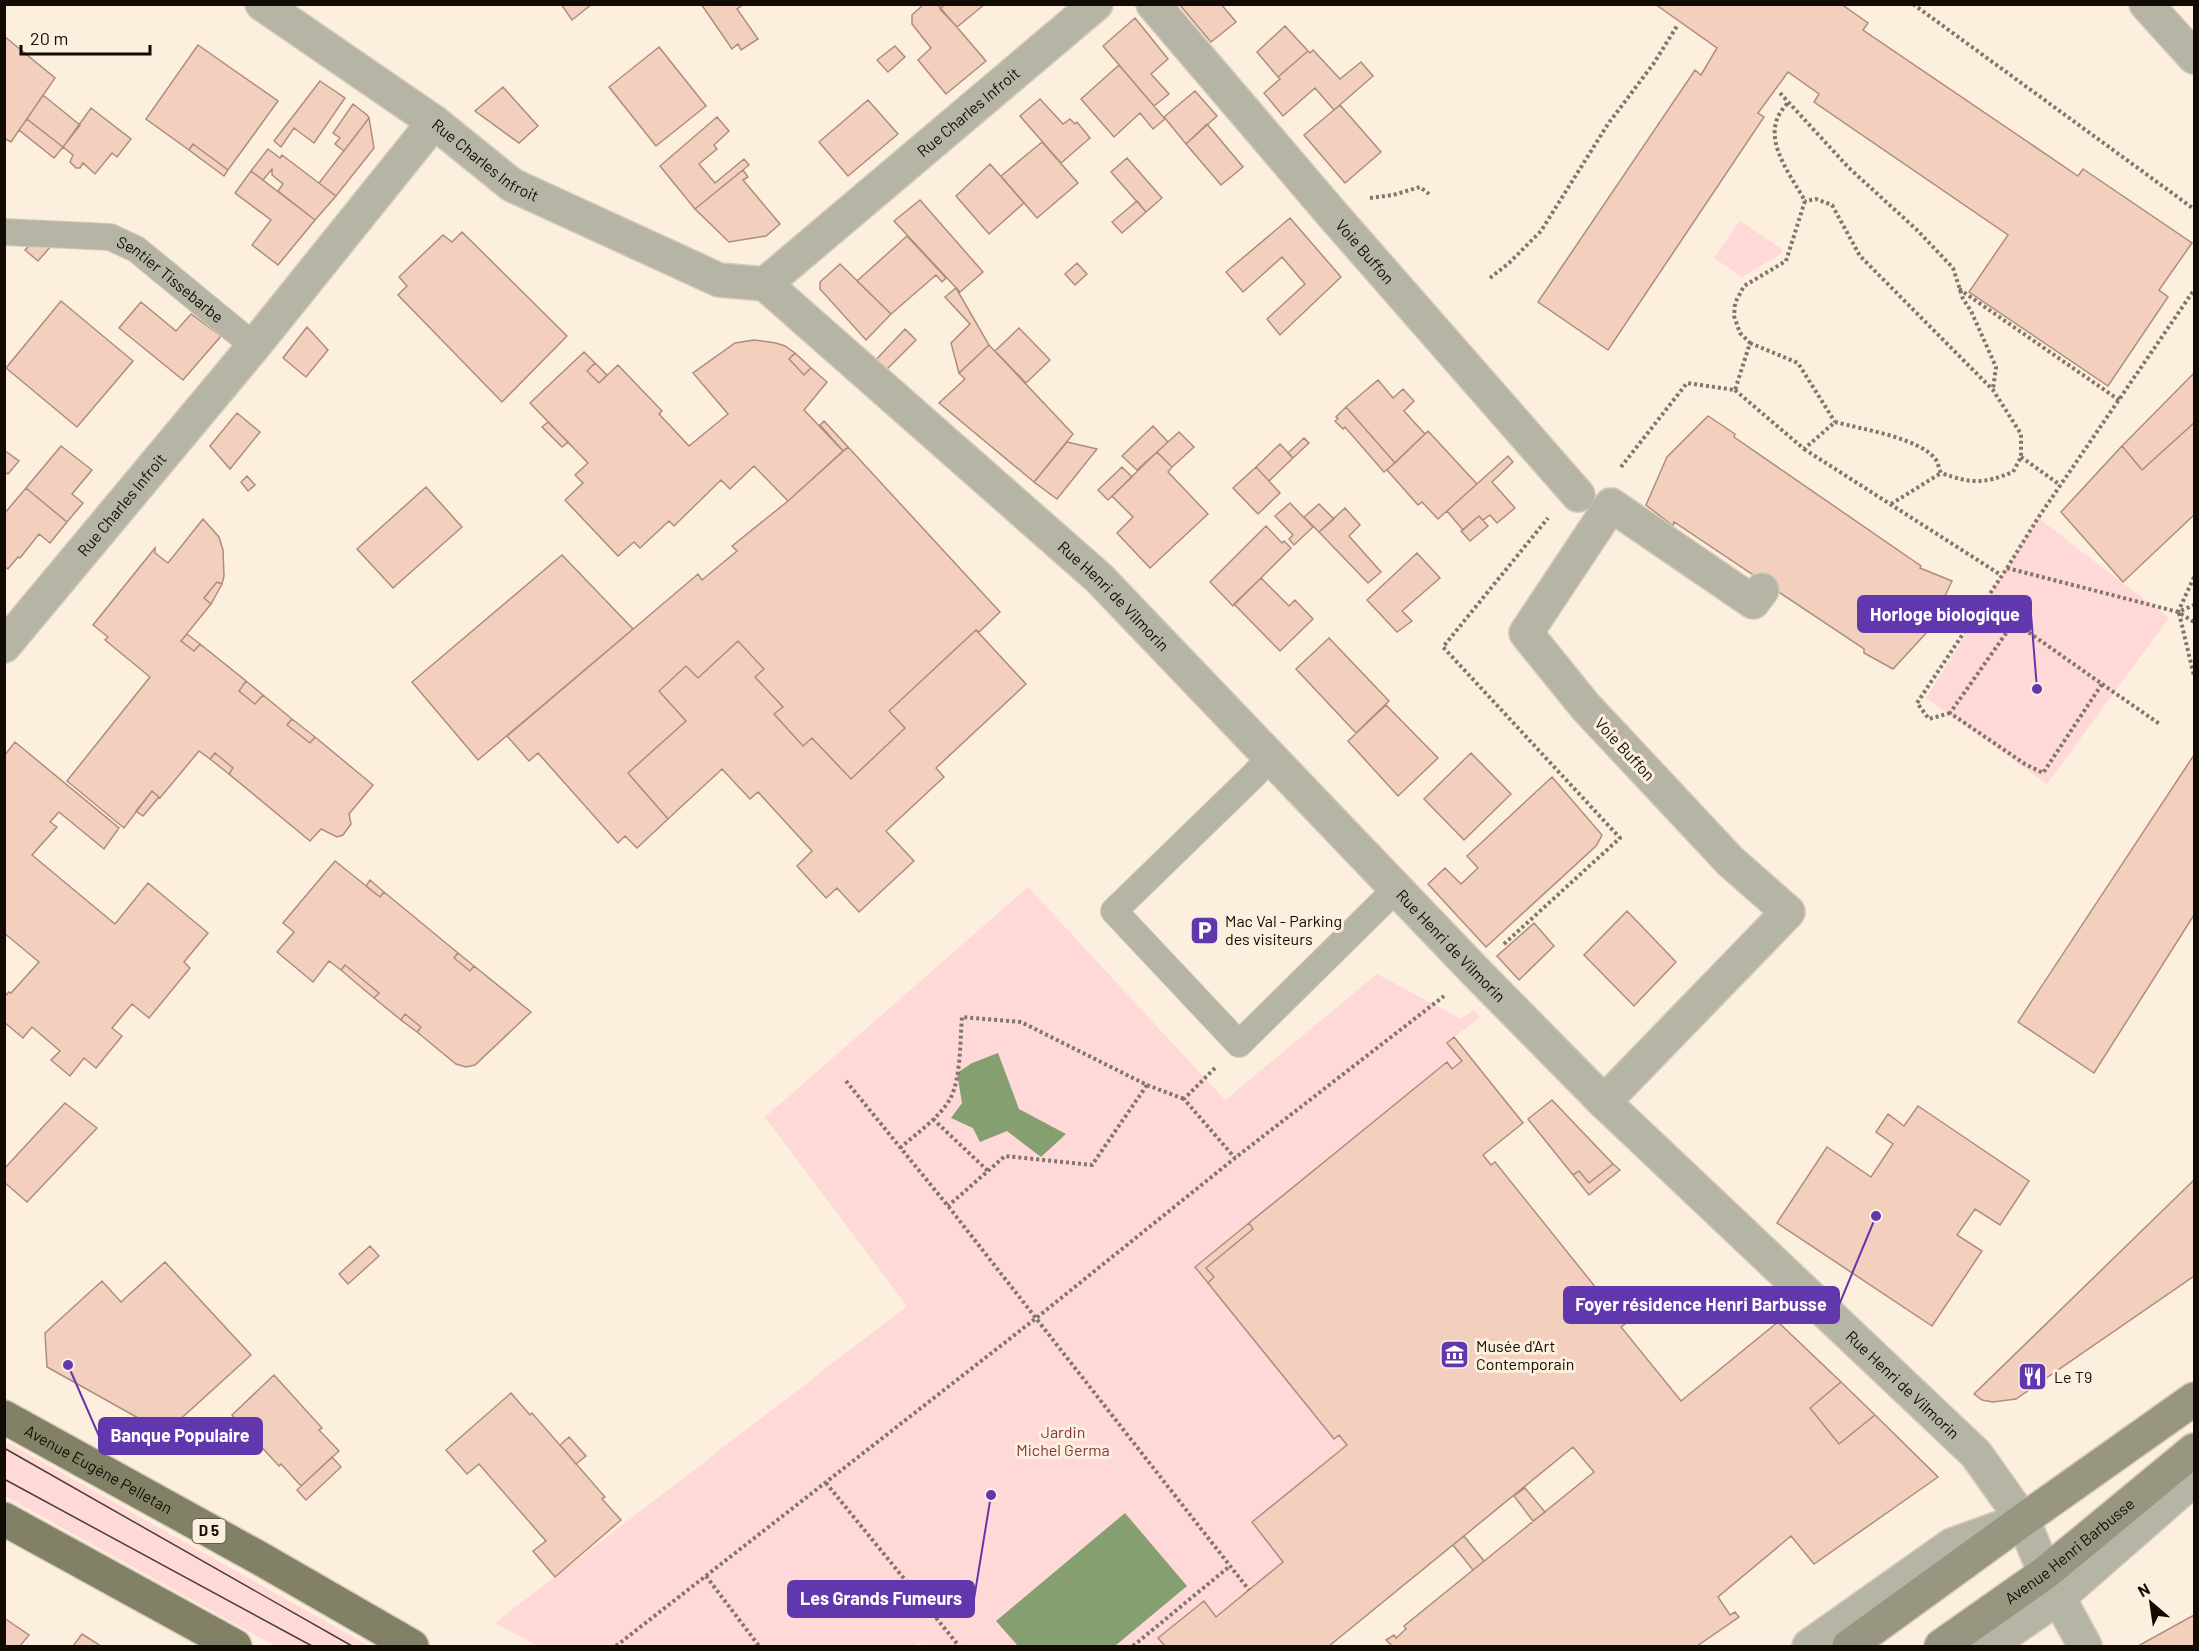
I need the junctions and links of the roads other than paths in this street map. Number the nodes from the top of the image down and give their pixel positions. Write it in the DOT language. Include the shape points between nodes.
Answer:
graph roads {
  1 [pos="262,4"];
  2 [pos="1096,4"];
  3 [pos="1154,4"];
  4 [pos="2146,4"];
  5 [pos="2194,57"];
  6 [pos="434,122"];
  7 [pos="4,232"];
  8 [pos="765,284"];
  9 [pos="254,346"];
  10 [pos="1575,492"];
  11 [pos="1762,590"];
  12 [pos="4,646"];
  13 [pos="1270,758"];
  14 [pos="1396,888"];
  15 [pos="1604,1101"];
  16 [pos="2194,1400"];
  17 [pos="4,1417"];
  18 [pos="2194,1450"];
  19 [pos="2194,1479"];
  20 [pos="4,1519"];
  21 [pos="2023,1520"];
  22 [pos="2052,1585"];
  23 [pos="235,1647"];
  24 [pos="412,1647"];
  25 [pos="1809,1647"];
  26 [pos="1848,1647"];
  27 [pos="1941,1647"];
  28 [pos="1988,1647"];
  29 [pos="2085,1647"];
  1 -- 6 [label="street"];
  2 -- 8 [label="street, Rue Charles Infroit"];
  3 -- 10 [label="street, Voie Buffon"];
  4 -- 5 [label="street"];
  6 -- 8 [label="street, Rue Charles Infroit" via="512,185 719,280"];
  6 -- 9 [label="street, Rue Charles Infroit"];
  7 -- 9 [label="lane, Sentier Tissebarbe" via="110,237 136,249"];
  8 -- 13 [label="street, Rue Henri de Vilmorin" via="1099,578"];
  9 -- 12 [label="street, Rue Charles Infroit"];
  11 -- 15 [label="street, Voie Buffon" via="1753,602 1611,505 1526,633 1585,706 1730,861 1788,912"];
  13 -- 14 [label="street, Rue Henri de Vilmorin"];
  13 -- 14 [label="lane" via="1114,911 1239,1044"];
  14 -- 15 [label="street, Rue Henri de Vilmorin"];
  15 -- 21 [label="street, Rue Henri de Vilmorin" via="1976,1454"];
  16 -- 21 [label="main road"];
  17 -- 24 [label="main road, Avenue Eugène Pelletan / D 5"];
  18 -- 22 [label="main road, Avenue Henri Barbusse"];
  19 -- 22 [label="street, Avenue Henri Barbusse"];
  20 -- 23 [label="main road"];
  21 -- 22 [label="street, Rue Henri de Vilmorin"];
  21 -- 25 [label="street" via="1952,1545"];
  21 -- 26 [label="main road"];
  22 -- 27 [label="main road, Avenue Henri Barbusse"];
  22 -- 28 [label="street, Avenue Henri Barbusse"];
  22 -- 29 [label="street, Rue Henri de Vilmorin"];
}
